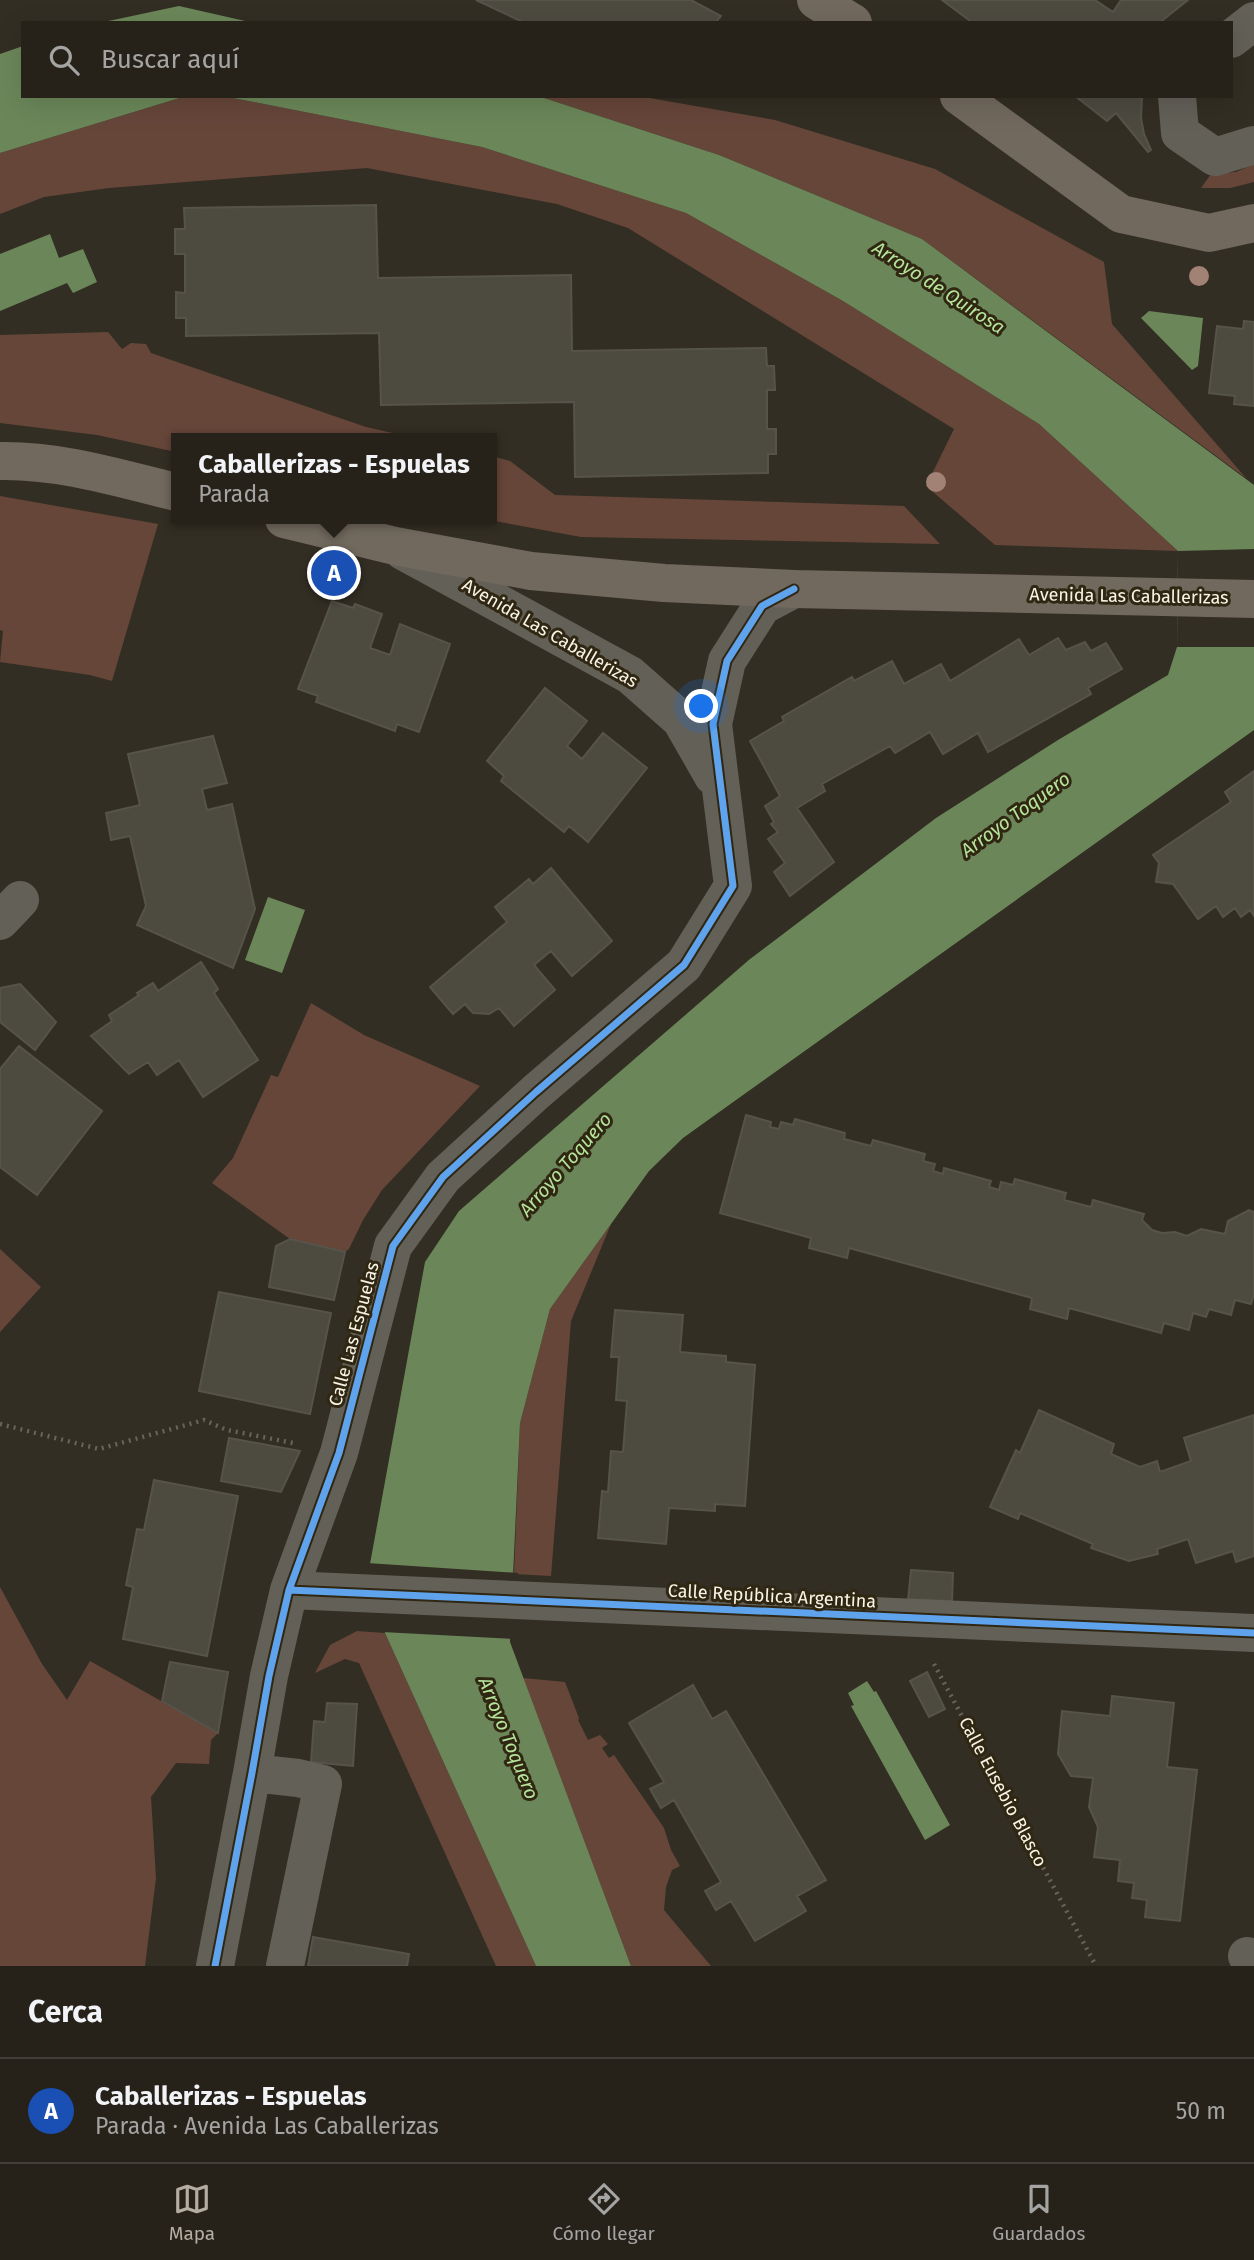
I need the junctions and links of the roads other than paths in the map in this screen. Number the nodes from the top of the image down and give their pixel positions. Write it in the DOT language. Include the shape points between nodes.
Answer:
graph roads {
  1 [pos="816,0"];
  2 [pos="850,21"];
  3 [pos="1254,21"];
  4 [pos="1233,37"];
  5 [pos="962,98"];
  6 [pos="1177,98"];
  7 [pos="1254,145"];
  8 [pos="1254,223"];
  9 [pos="0,461"];
  10 [pos="171,491"];
  11 [pos="304,524"];
  12 [pos="395,547"];
  13 [pos="794,589"];
  14 [pos="1254,599"];
  15 [pos="722,790"];
  16 [pos="289,1590"];
  17 [pos="1254,1633"];
  18 [pos="253,1773"];
  19 [pos="215,1966"];
  20 [pos="285,1966"];
  1 -- 2 [label="main road"];
  3 -- 4 [label="street"];
  5 -- 8 [label="main road" via="1121,214 1209,233"];
  6 -- 7 [label="street" via="1180,133 1215,157"];
  9 -- 10 [label="main road" via="66,465"];
  11 -- 12 [label="main road, Avenida Las Caballerizas"];
  12 -- 13 [label="main road, Avenida Las Caballerizas" via="531,571"];
  12 -- 15 [label="street, Avenida Las Caballerizas" via="630,675 681,720"];
  13 -- 14 [label="main road, Avenida Las Caballerizas"];
  13 -- 15 [label="street, Avenida Las Caballerizas" via="762,606 727,661 713,724"];
  15 -- 16 [label="street, Calle Las Espuelas" via="733,886 684,965 443,1177 393,1246 338,1453"];
  16 -- 17 [label="street, Calle República Argentina"];
  16 -- 18 [label="street, Calle Las Espuelas"];
  18 -- 19 [label="street, Calle Las Espuelas"];
  18 -- 20 [label="street" via="323,1784"];
}
